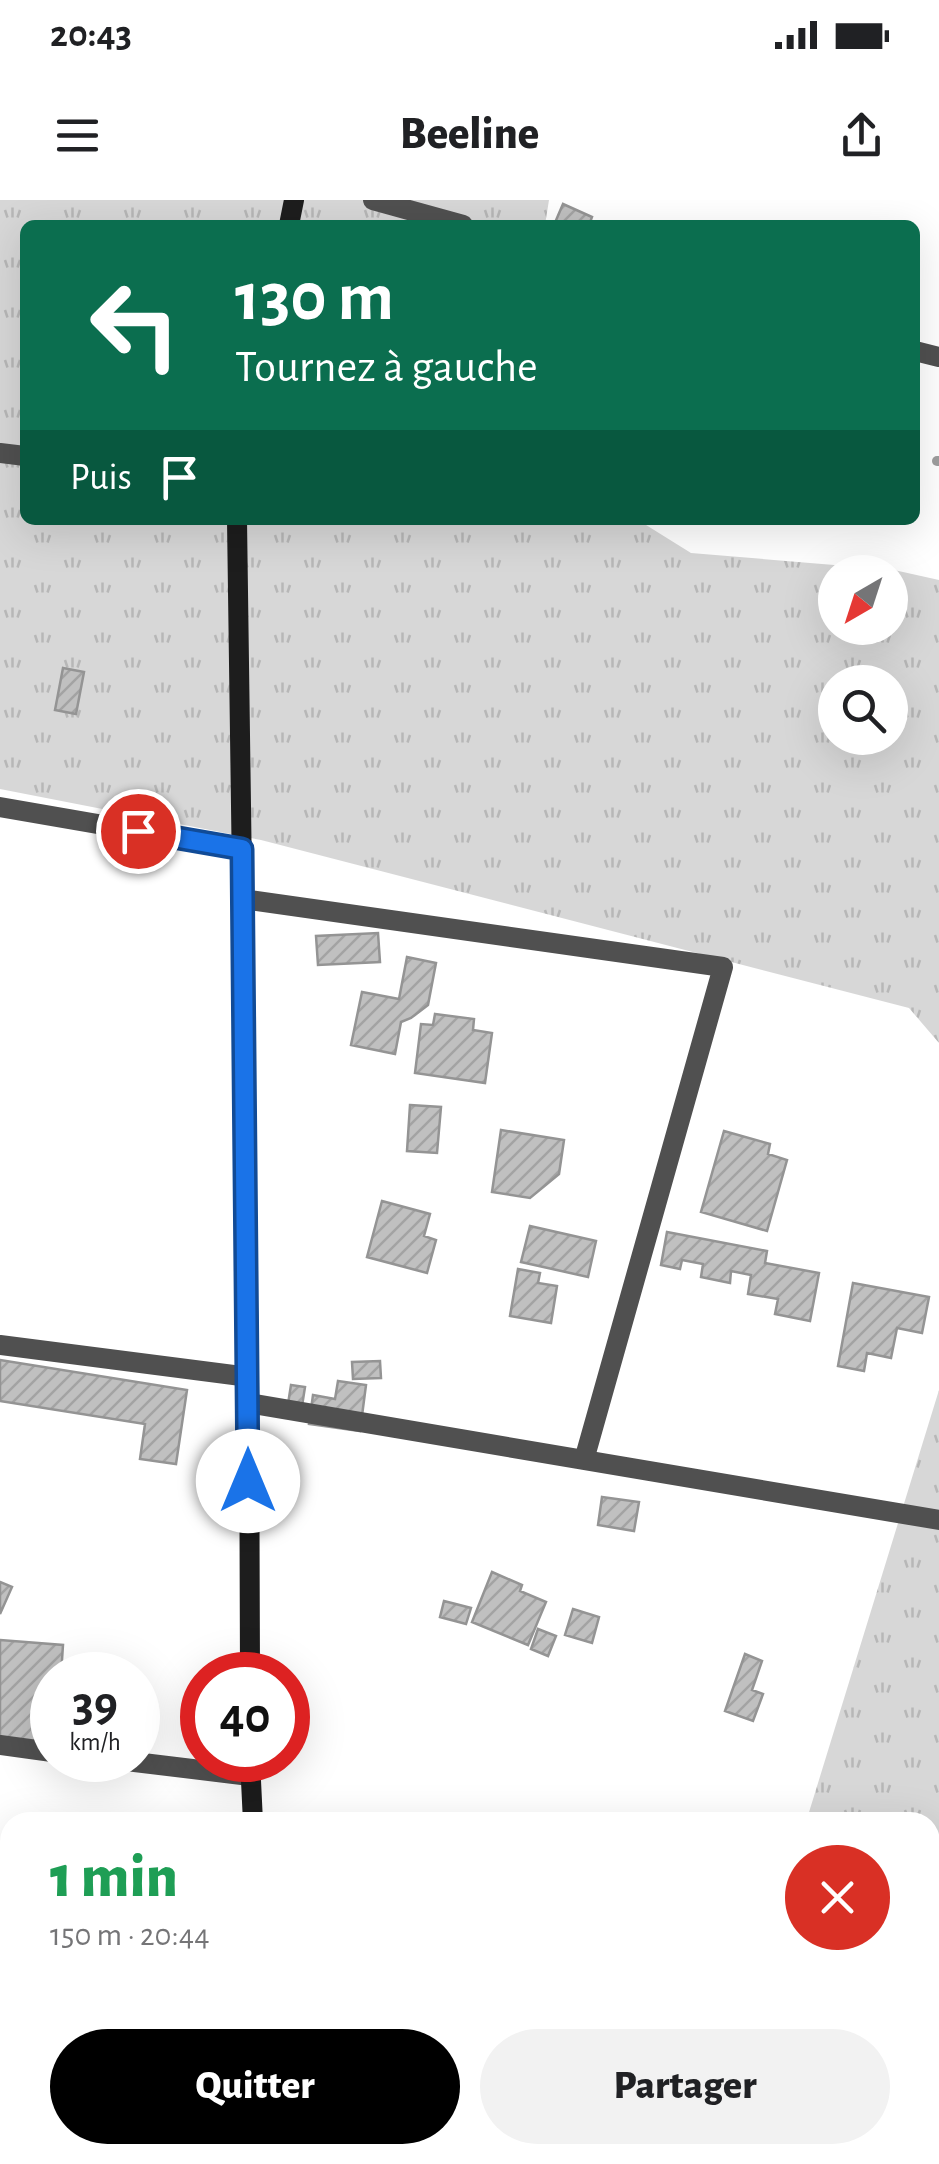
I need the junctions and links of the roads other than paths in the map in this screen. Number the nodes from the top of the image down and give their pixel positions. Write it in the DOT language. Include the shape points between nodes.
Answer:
graph roads {
  1 [pos="373,200"];
  2 [pos="445,220"];
  3 [pos="237,525"];
  4 [pos="0,807"];
  5 [pos="242,849"];
  6 [pos="242,899"];
  7 [pos="0,1345"];
  8 [pos="249,1377"];
  9 [pos="248,1403"];
  10 [pos="584,1460"];
  11 [pos="939,1520"];
  12 [pos="250,1652"];
  13 [pos="0,1746"];
  14 [pos="30,1749"];
  15 [pos="251,1782"];
  16 [pos="252,1812"];
  1 -- 2 [label="street"];
  3 -- 5 [label="street"];
  4 -- 5 [label="street"];
  5 -- 6 [label="street"];
  6 -- 8 [label="street"];
  6 -- 10 [label="street" via="723,967"];
  7 -- 8 [label="street"];
  8 -- 9 [label="street"];
  9 -- 10 [label="street"];
  9 -- 12 [label="street"];
  10 -- 11 [label="street"];
  13 -- 14 [label="street"];
  15 -- 16 [label="street"];
}
